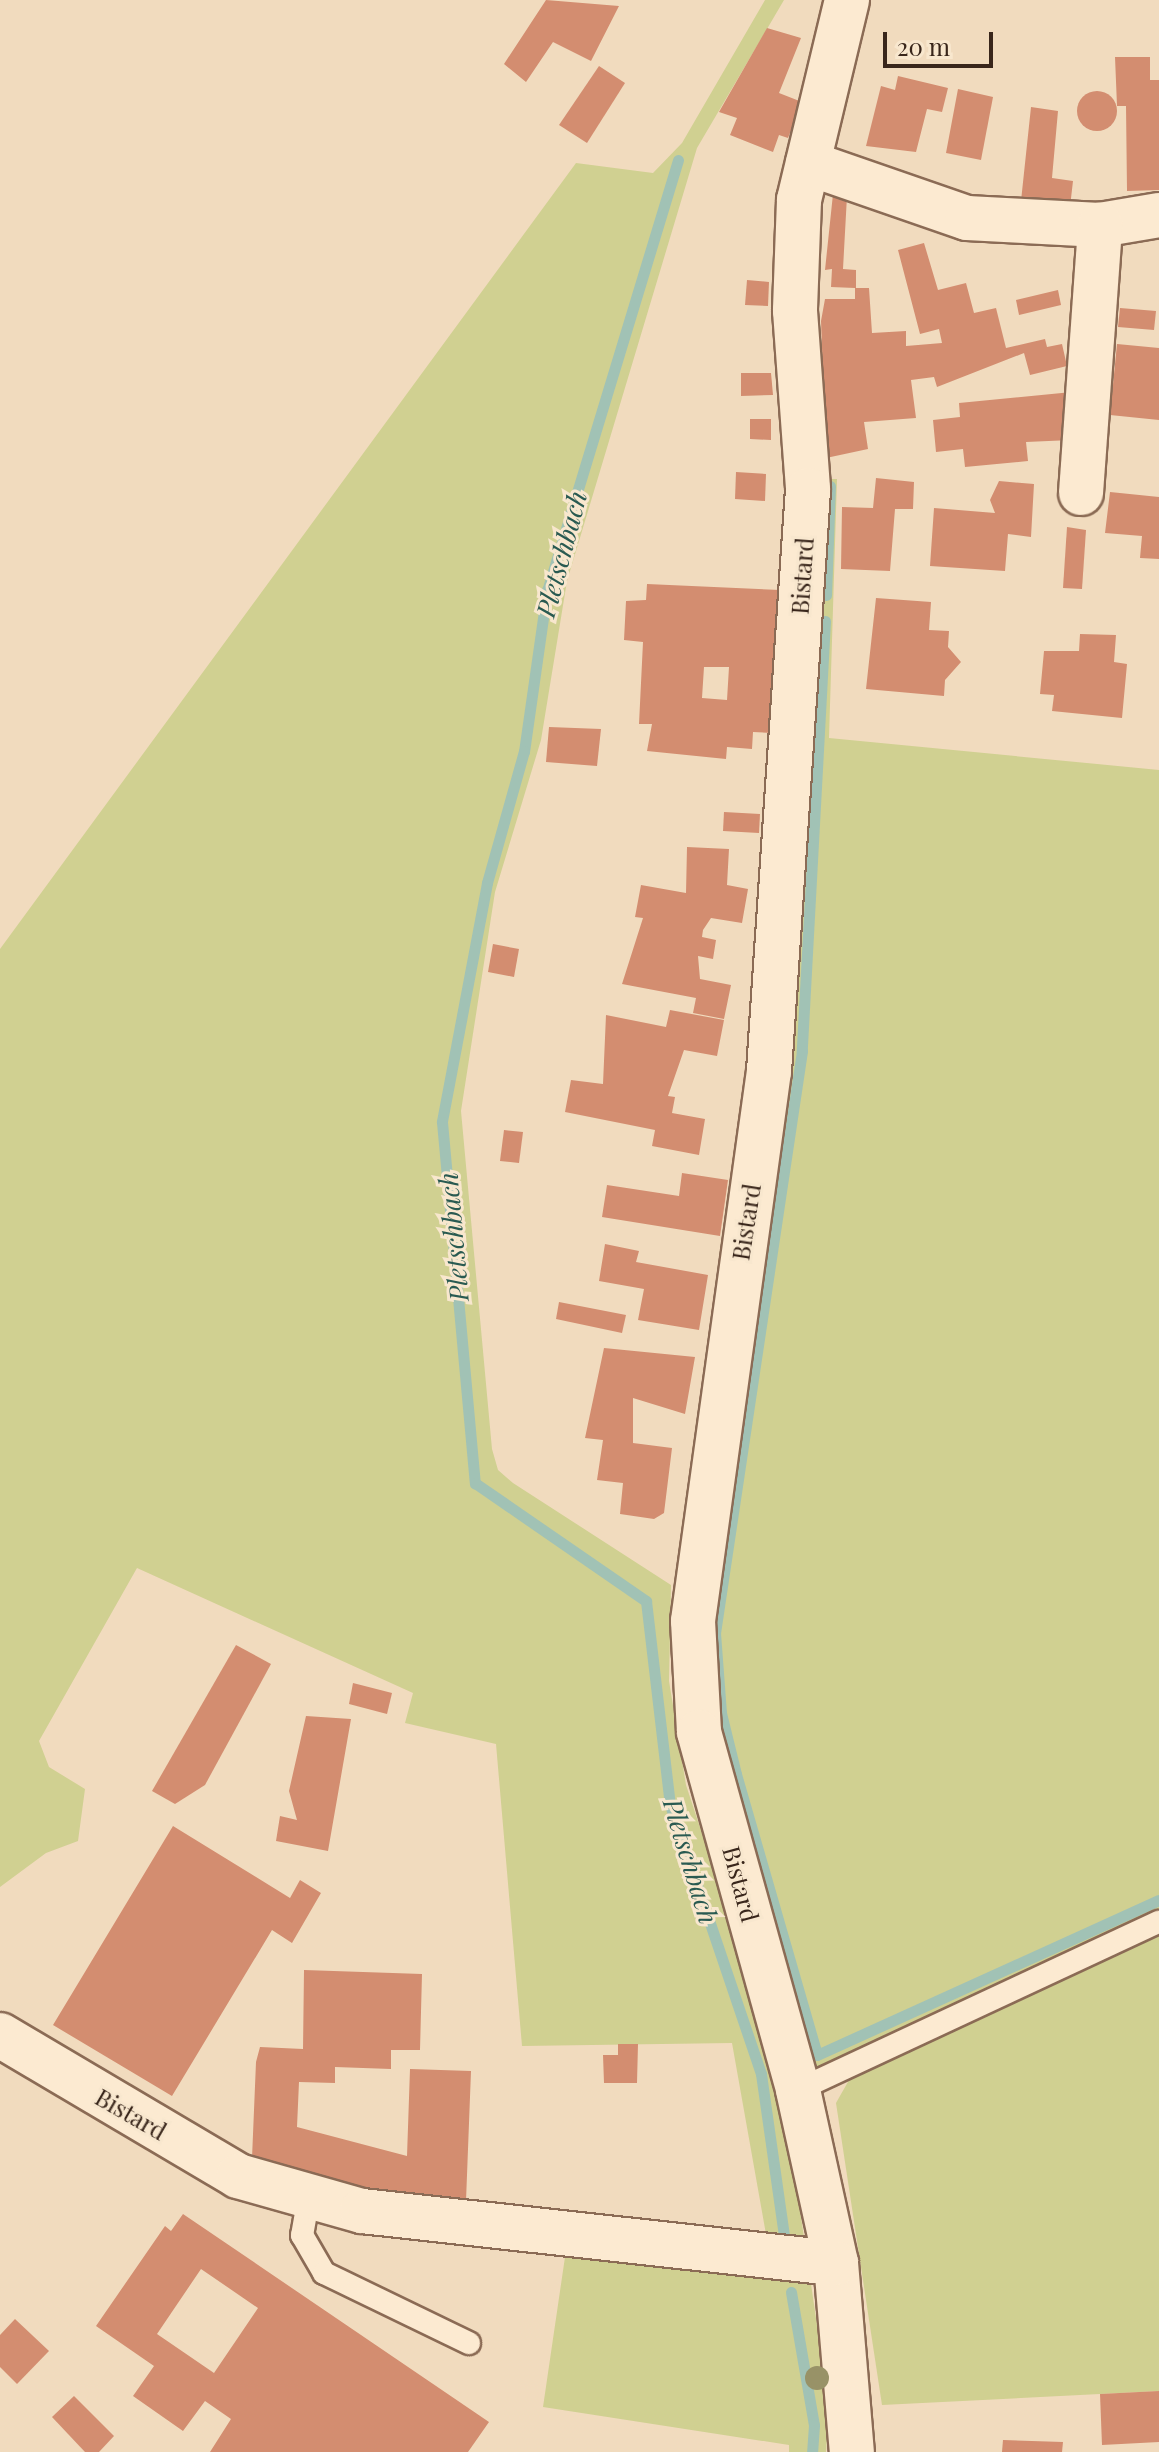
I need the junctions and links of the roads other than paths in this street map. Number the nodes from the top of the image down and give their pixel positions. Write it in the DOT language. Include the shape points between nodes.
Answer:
graph roads {
  1 [pos="847,0"];
  2 [pos="808,163"];
  3 [pos="1159,215"];
  4 [pos="1100,225"];
  5 [pos="1081,493"];
  6 [pos="1159,1922"];
  7 [pos="0,2035"];
  8 [pos="798,2090"];
  9 [pos="309,2196"];
  10 [pos="836,2263"];
  11 [pos="469,2343"];
  12 [pos="852,2452"];
  1 -- 2 [label="street, Bistard"];
  2 -- 4 [label="street" via="967,218"];
  2 -- 8 [label="street, Bistard" via="795,311 808,490 769,1071 693,1621 699,1732"];
  3 -- 4 [label="street"];
  4 -- 5 [label="street"];
  6 -- 8 [label="lane"];
  7 -- 9 [label="street, Bistard" via="238,2176"];
  8 -- 10 [label="street, Bistard"];
  9 -- 10 [label="street, Bistard" via="362,2211"];
  9 -- 11 [label="lane" via="302,2235 324,2273"];
  10 -- 12 [label="street, Bistard"];
}
